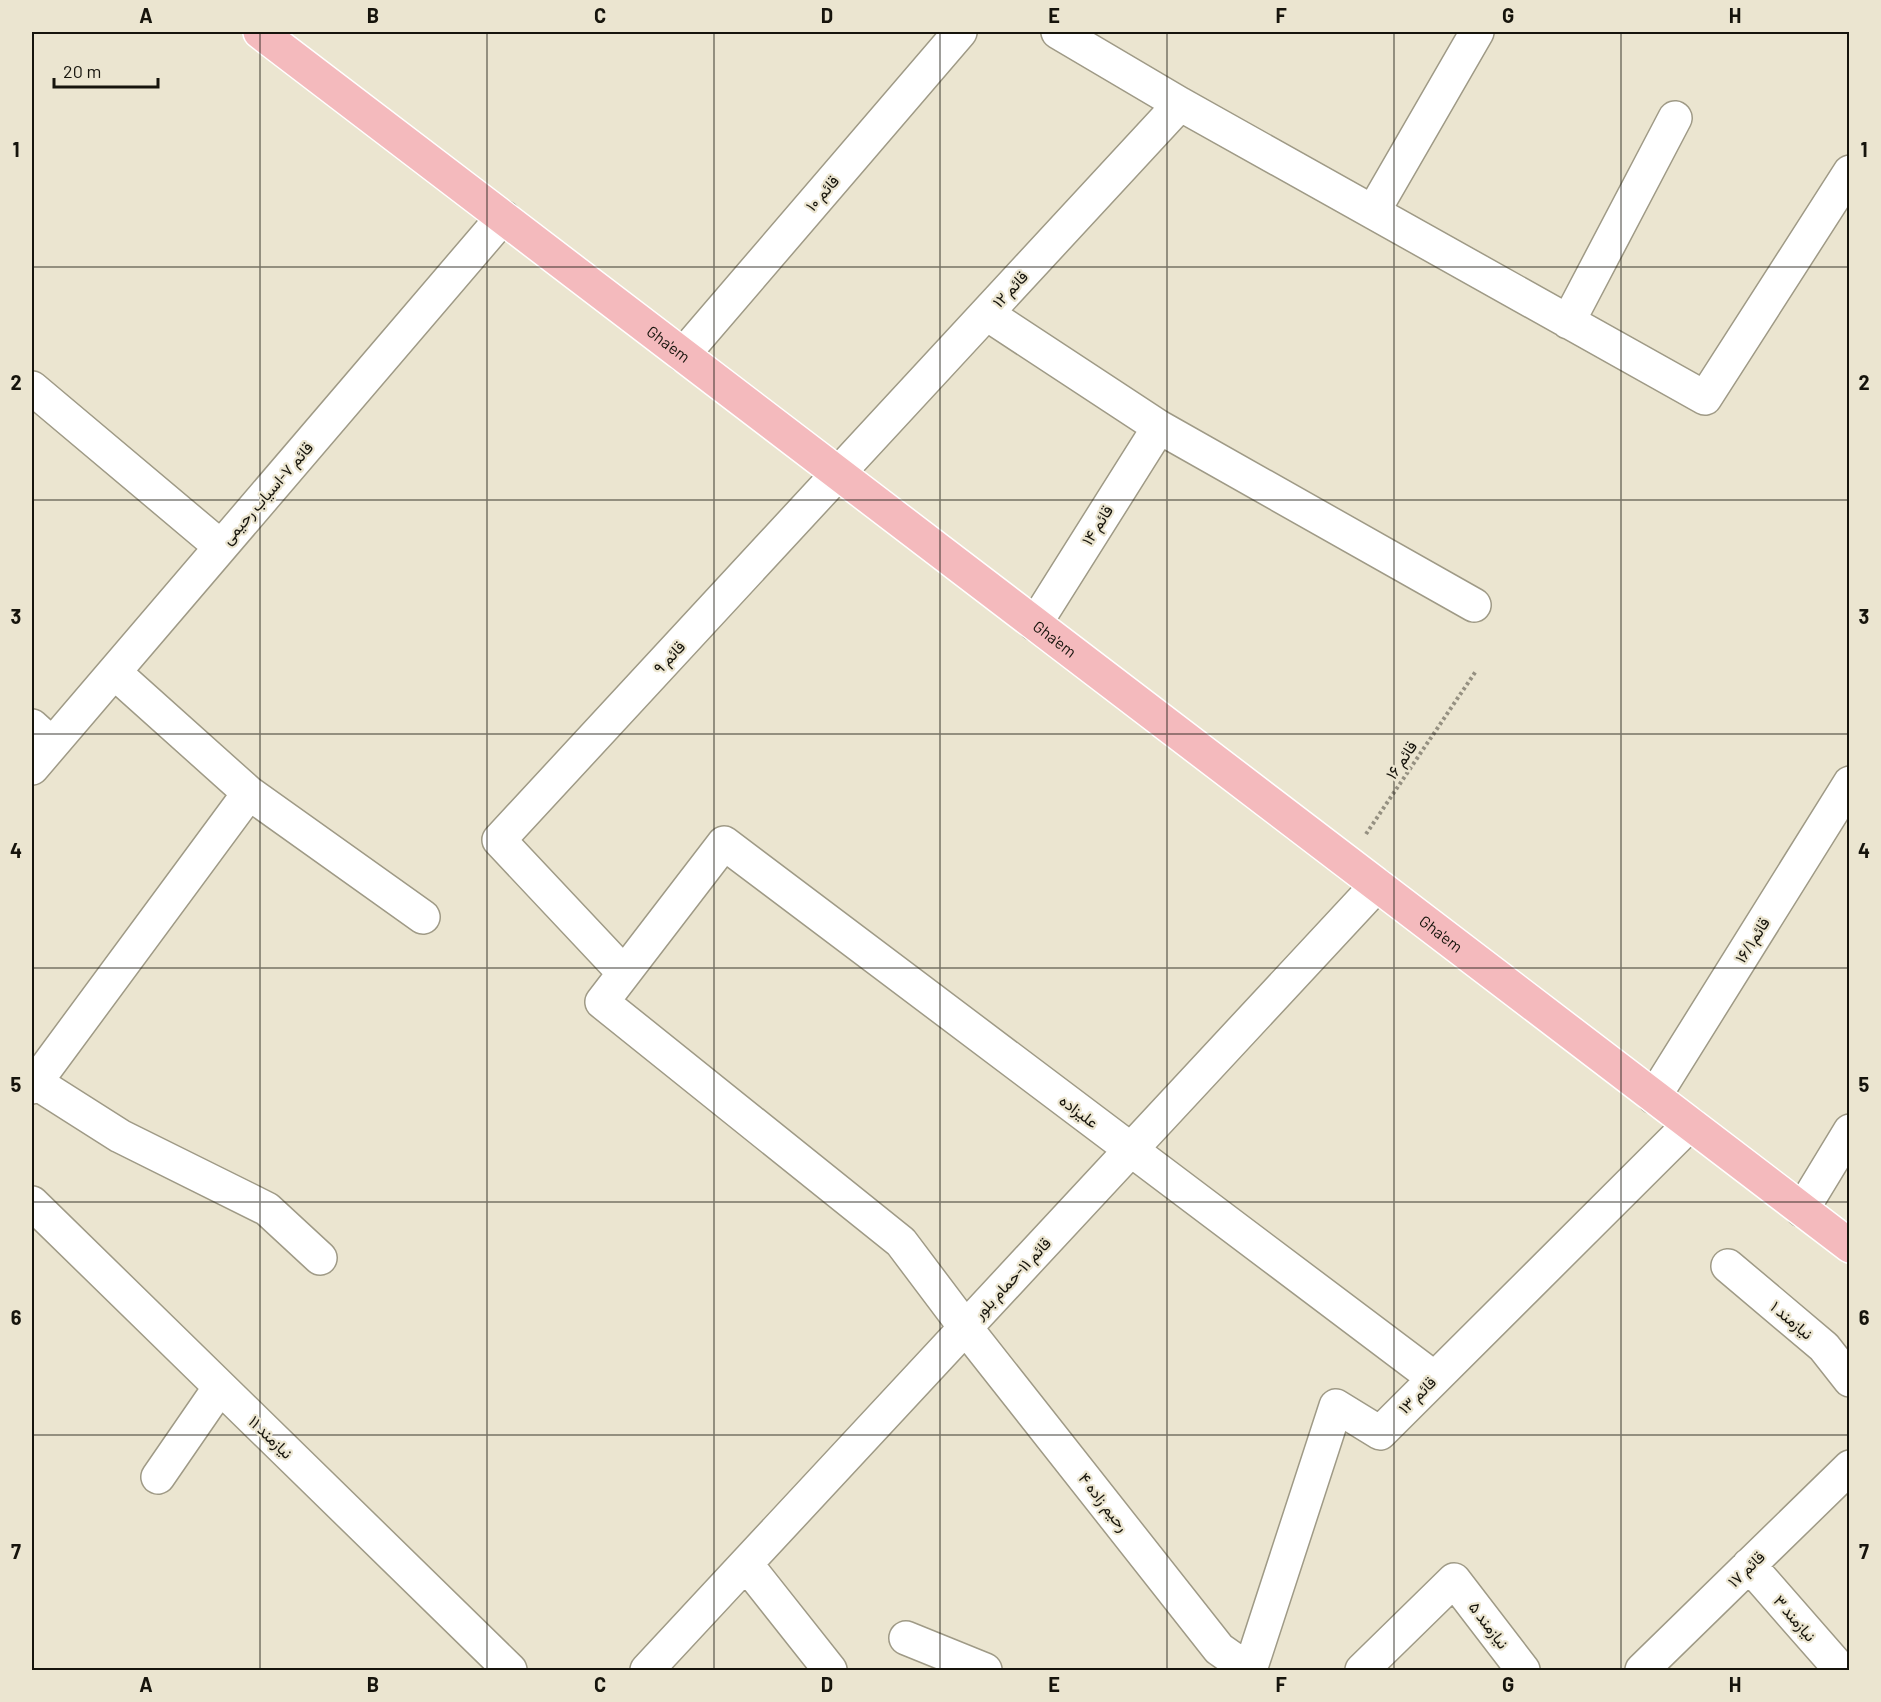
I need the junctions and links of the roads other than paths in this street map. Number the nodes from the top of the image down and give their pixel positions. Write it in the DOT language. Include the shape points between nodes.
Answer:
graph roads {
  1 [pos="260,32"];
  2 [pos="960,32"];
  3 [pos="1058,32"];
  4 [pos="1477,32"];
  5 [pos="1180,104"];
  6 [pos="1675,118"];
  7 [pos="1848,159"];
  8 [pos="1373,212"];
  9 [pos="503,218"];
  10 [pos="987,314"];
  11 [pos="1568,322"];
  12 [pos="683,355"];
  13 [pos="32,388"];
  14 [pos="1159,427"];
  15 [pos="839,475"];
  16 [pos="221,547"];
  17 [pos="1474,605"];
  18 [pos="1035,624"];
  19 [pos="114,672"];
  20 [pos="42,735"];
  21 [pos="32,768"];
  22 [pos="1850,783"];
  23 [pos="249,793"];
  24 [pos="1377,885"];
  25 [pos="423,917"];
  26 [pos="624,974"];
  27 [pos="33,1084"];
  28 [pos="1654,1097"];
  29 [pos="1690,1124"];
  30 [pos="1850,1131"];
  31 [pos="1130,1150"];
  32 [pos="32,1203"];
  33 [pos="1802,1210"];
  34 [pos="1850,1246"];
  35 [pos="320,1258"];
  36 [pos="1728,1266"];
  37 [pos="965,1327"];
  38 [pos="1434,1378"];
  39 [pos="1850,1380"];
  40 [pos="220,1387"];
  41 [pos="1850,1467"];
  42 [pos="158,1477"];
  43 [pos="746,1564"];
  44 [pos="1749,1566"];
  45 [pos="906,1638"];
  46 [pos="1211,1660"];
  47 [pos="510,1671"];
  48 [pos="647,1671"];
  49 [pos="830,1671"];
  50 [pos="985,1671"];
  51 [pos="1249,1671"];
  52 [pos="1362,1671"];
  53 [pos="1524,1671"];
  54 [pos="1641,1671"];
  55 [pos="1841,1671"];
  1 -- 9 [label="main road, Gha'em"];
  2 -- 12 [label="street, قائم ۱۰"];
  3 -- 5 [label="street"];
  4 -- 8 [label="street"];
  5 -- 8 [label="street"];
  5 -- 10 [label="street, قائم ۱۲"];
  6 -- 11 [label="street"];
  7 -- 11 [label="street" via="1705,398"];
  8 -- 11 [label="street"];
  9 -- 12 [label="main road, Gha'em"];
  9 -- 16 [label="street, قائم ۷-اسیاب رحیمی"];
  10 -- 14 [label="street"];
  10 -- 15 [label="street, قائم ۱۲"];
  12 -- 15 [label="main road, Gha'em"];
  13 -- 16 [label="street"];
  14 -- 17 [label="street"];
  14 -- 18 [label="street, قائم ۱۴"];
  15 -- 18 [label="main road, Gha'em"];
  15 -- 26 [label="street, قائم ۹" via="500,840"];
  16 -- 19 [label="street, قائم ۷-اسیاب رحیمی"];
  18 -- 24 [label="main road, Gha'em"];
  19 -- 20 [label="street, قائم ۷-اسیاب رحیمی"];
  19 -- 23 [label="street"];
  20 -- 21 [label="street, قائم ۷-اسیاب رحیمی"];
  22 -- 28 [label="street, قائم۱۶/۱"];
  23 -- 25 [label="street"];
  23 -- 27 [label="street"];
  24 -- 28 [label="main road, Gha'em"];
  24 -- 31 [label="street, قائم ۱۱-حمام بلور"];
  26 -- 31 [label="street, علیزاده" via="724,843"];
  26 -- 37 [label="street, رحیم زاده ۴" via="602,1002 901,1242"];
  27 -- 35 [label="street" via="120,1136 267,1209"];
  28 -- 29 [label="main road, Gha'em"];
  29 -- 33 [label="main road, Gha'em"];
  29 -- 38 [label="street, قائم ۱۳"];
  30 -- 33 [label="street"];
  31 -- 37 [label="street, قائم ۱۱-حمام بلور"];
  31 -- 38 [label="street, علیزاده"];
  32 -- 40 [label="street, نیازمند ۱۱"];
  33 -- 34 [label="main road, Gha'em"];
  36 -- 39 [label="street, نیازمند ۱" via="1824,1347"];
  37 -- 43 [label="street, قائم ۱۱-حمام بلور"];
  37 -- 46 [label="street, رحیم زاده ۴"];
  38 -- 51 [label="street, قائم ۱۳" via="1380,1433 1336,1406"];
  40 -- 42 [label="street"];
  40 -- 47 [label="street, نیازمند ۱۱"];
  41 -- 44 [label="street, قائم ۱۷"];
  43 -- 48 [label="street, قائم ۱۱-حمام بلور"];
  43 -- 49 [label="street"];
  44 -- 54 [label="street, قائم ۱۷"];
  44 -- 55 [label="street, نیازمند ۳"];
  45 -- 50 [label="street"];
  46 -- 51 [label="street, رحیم زاده ۴"];
  52 -- 53 [label="street, نیازمند ۵" via="1454,1580"];
}
